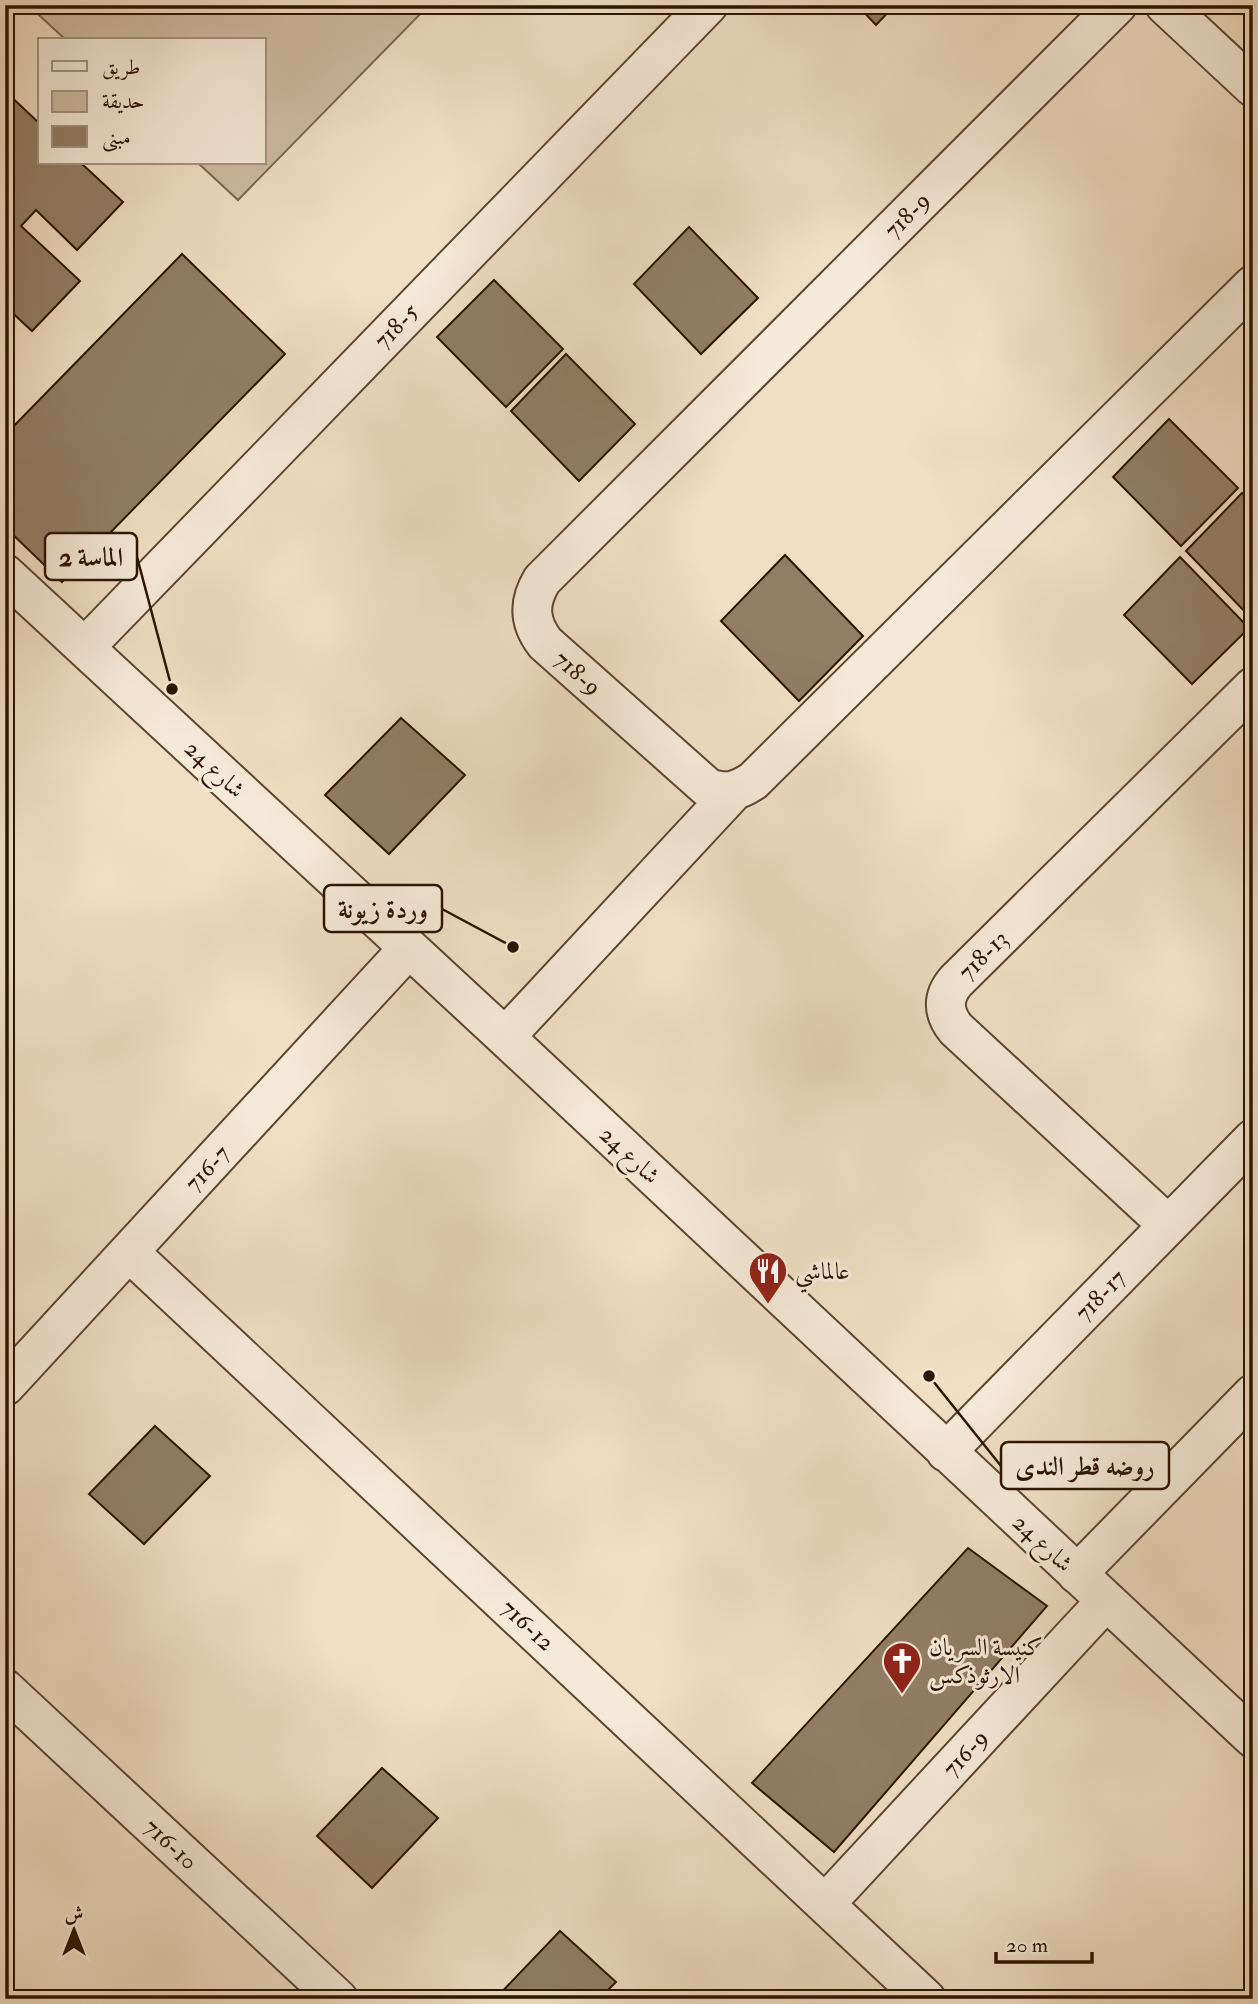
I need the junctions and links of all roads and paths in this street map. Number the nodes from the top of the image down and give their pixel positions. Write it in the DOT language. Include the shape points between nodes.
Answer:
graph roads {
  1 [pos="708,5"];
  2 [pos="1117,5"];
  3 [pos="1165,5"];
  4 [pos="1253,87"];
  5 [pos="1253,285"];
  6 [pos="5,574"];
  7 [pos="85,648"];
  8 [pos="1253,687"];
  9 [pos="732,793"];
  10 [pos="408,949"];
  11 [pos="505,1037"];
  12 [pos="1253,1139"];
  13 [pos="1168,1225"];
  14 [pos="129,1252"];
  15 [pos="5,1387"];
  16 [pos="1253,1394"];
  17 [pos="946,1452"];
  18 [pos="1077,1574"];
  19 [pos="1106,1601"];
  20 [pos="5,1689"];
  21 [pos="1246,1718"];
  22 [pos="825,1904"];
  23 [pos="338,1999"];
  24 [pos="926,1999"];
  1 -- 7 [label="street, 718-5"];
  2 -- 9 [label="street, 718-9" via="535,592 532,619 545,643 698,780 708,788"];
  3 -- 4 [label="street"];
  5 -- 9 [label="street" via="752,781"];
  6 -- 7 [label="street, شارع 24"];
  7 -- 10 [label="street, شارع 24"];
  8 -- 13 [label="street, 718-13" via="956,981 946,999 945,1010 956,1029"];
  9 -- 11 [label="street"];
  10 -- 11 [label="street, شارع 24"];
  10 -- 14 [label="street, 716-7"];
  11 -- 17 [label="street, شارع 24"];
  12 -- 13 [label="street, 718-17"];
  13 -- 17 [label="street, 718-17"];
  14 -- 15 [label="street, 716-7"];
  14 -- 22 [label="street, 716-12"];
  16 -- 18 [label="street"];
  17 -- 18 [label="street, شارع 24"];
  18 -- 19 [label="street, شارع 24"];
  19 -- 21 [label="street, شارع 24"];
  19 -- 22 [label="street, 716-9"];
  20 -- 23 [label="street, 716-10"];
  22 -- 24 [label="street, 716-12"];
}
